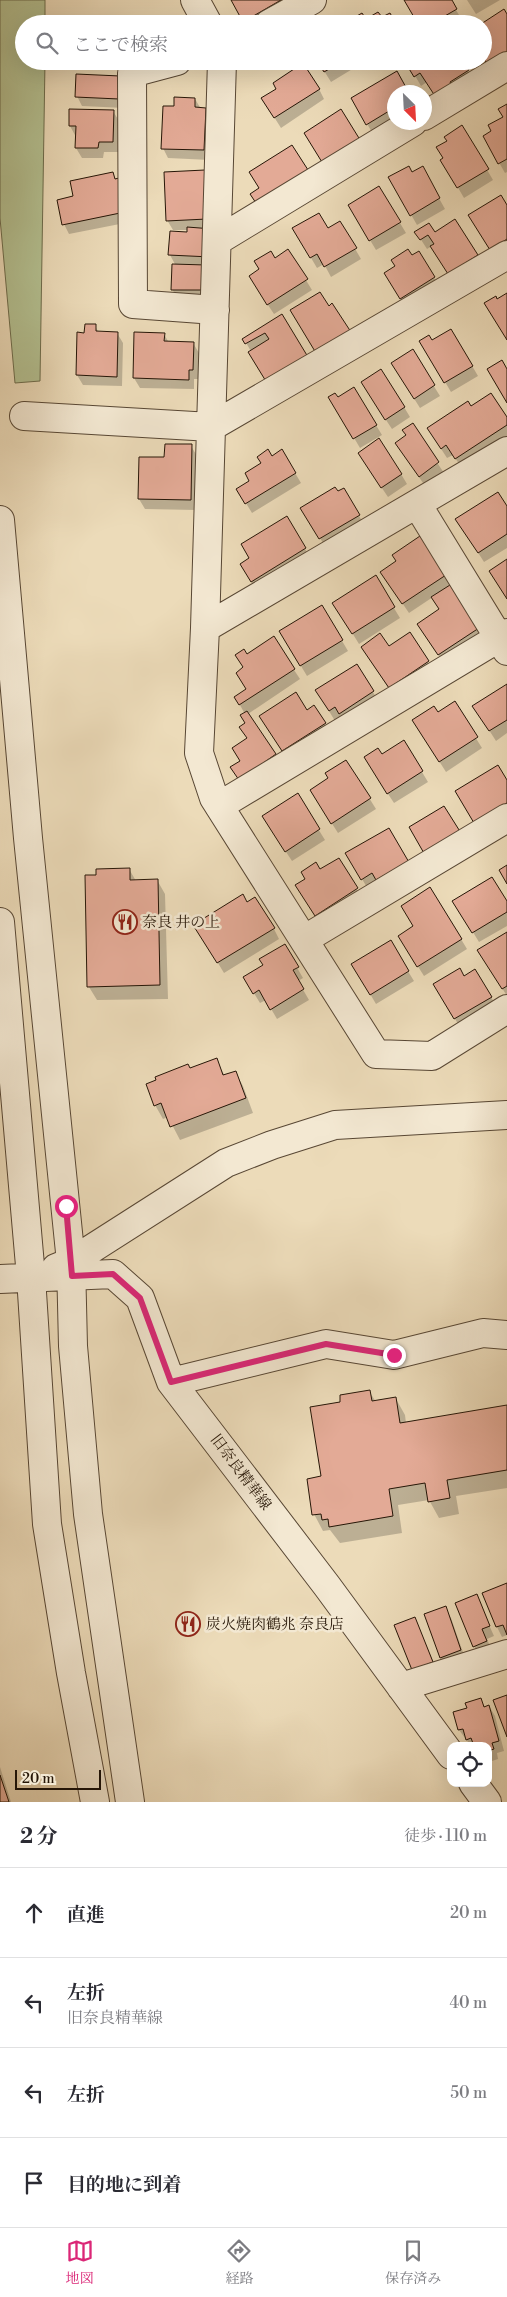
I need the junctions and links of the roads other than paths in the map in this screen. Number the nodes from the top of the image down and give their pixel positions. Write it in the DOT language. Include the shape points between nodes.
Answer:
graph roads {
  1 [pos="195,0"];
  2 [pos="312,0"];
  3 [pos="203,15"];
  4 [pos="285,15"];
  5 [pos="507,66"];
  6 [pos="143,70"];
  7 [pos="222,70"];
  8 [pos="432,111"];
  9 [pos="400,130"];
  10 [pos="217,241"];
  11 [pos="507,256"];
  12 [pos="215,310"];
  13 [pos="24,416"];
  14 [pos="211,427"];
  15 [pos="507,452"];
  16 [pos="418,504"];
  17 [pos="0,520"];
  18 [pos="205,628"];
  19 [pos="504,641"];
  20 [pos="219,806"];
  21 [pos="507,818"];
  22 [pos="0,922"];
  23 [pos="306,939"];
  24 [pos="507,1009"];
  25 [pos="507,1115"];
  26 [pos="71,1269"];
  27 [pos="31,1277"];
  28 [pos="0,1279"];
  29 [pos="507,1335"];
  30 [pos="171,1382"];
  31 [pos="507,1654"];
  32 [pos="401,1687"];
  33 [pos="447,1750"];
  34 [pos="475,1787"];
  35 [pos="96,1802"];
  36 [pos="130,1802"];
  37 [pos="487,1802"];
  1 -- 3 [label="street"];
  2 -- 4 [label="street"];
  5 -- 8 [label="street"];
  6 -- 12 [label="street" via="132,73 133,304"];
  7 -- 10 [label="street"];
  9 -- 10 [label="street"];
  10 -- 12 [label="street"];
  11 -- 14 [label="street"];
  12 -- 14 [label="street"];
  13 -- 14 [label="street"];
  14 -- 18 [label="street"];
  15 -- 16 [label="street"];
  16 -- 18 [label="street"];
  16 -- 19 [label="street"];
  17 -- 26 [label="street"];
  18 -- 20 [label="street" via="199,753"];
  19 -- 20 [label="street"];
  20 -- 23 [label="street"];
  21 -- 23 [label="street"];
  22 -- 27 [label="street"];
  23 -- 24 [label="street" via="376,1054 432,1056"];
  25 -- 26 [label="street" via="335,1125 272,1144 226,1163"];
  26 -- 27 [label="street, 旧奈良精華線"];
  26 -- 30 [label="street, 旧奈良精華線" via="113,1274 140,1298"];
  26 -- 36 [label="street" via="73,1346 88,1514"];
  27 -- 28 [label="street, 旧奈良精華線"];
  27 -- 35 [label="street" via="47,1524 70,1673"];
  29 -- 30 [label="street" via="483,1333 394,1355 326,1344"];
  30 -- 32 [label="street, 旧奈良精華線"];
  31 -- 32 [label="street"];
  32 -- 33 [label="street, 旧奈良精華線"];
  34 -- 37 [label="street"];
}
